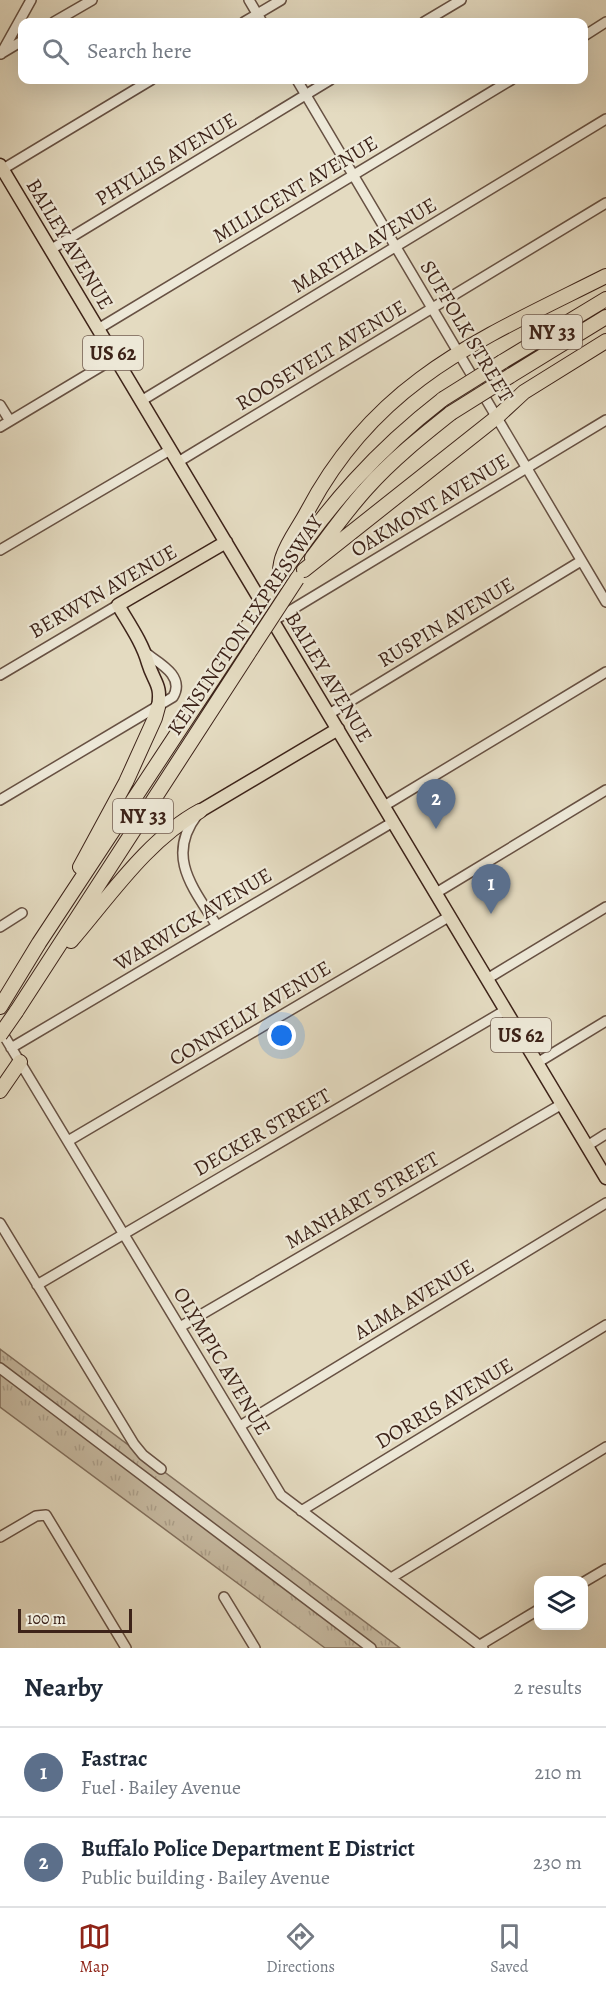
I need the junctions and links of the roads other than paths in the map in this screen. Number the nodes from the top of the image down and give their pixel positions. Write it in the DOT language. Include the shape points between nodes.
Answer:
graph roads {
  1 [pos="31,0"];
  2 [pos="92,0"];
  3 [pos="249,0"];
  4 [pos="281,0"];
  5 [pos="461,0"];
  6 [pos="21,18"];
  7 [pos="61,18"];
  8 [pos="260,18"];
  9 [pos="431,18"];
  10 [pos="606,22"];
  11 [pos="18,23"];
  12 [pos="588,33"];
  13 [pos="18,43"];
  14 [pos="0,54"];
  15 [pos="144,84"];
  16 [pos="300,84"];
  17 [pos="323,84"];
  18 [pos="504,84"];
  19 [pos="306,94"];
  20 [pos="606,119"];
  21 [pos="1,167"];
  22 [pos="354,175"];
  23 [pos="606,203"];
  24 [pos="396,247"];
  25 [pos="50,250"];
  26 [pos="606,276"];
  27 [pos="606,299"];
  28 [pos="432,309"];
  29 [pos="606,317"];
  30 [pos="98,329"];
  31 [pos="606,341"];
  32 [pos="458,353"];
  33 [pos="115,358"];
  34 [pos="141,401"];
  35 [pos="0,405"];
  36 [pos="497,417"];
  37 [pos="606,420"];
  38 [pos="10,421"];
  39 [pos="0,427"];
  40 [pos="170,450"];
  41 [pos="178,462"];
  42 [pos="528,468"];
  43 [pos="226,542"];
  44 [pos="0,550"];
  45 [pos="286,560"];
  46 [pos="581,561"];
  47 [pos="300,574"];
  48 [pos="606,602"];
  49 [pos="118,605"];
  50 [pos="273,621"];
  51 [pos="147,654"];
  52 [pos="606,672"];
  53 [pos="0,675"];
  54 [pos="158,707"];
  55 [pos="328,714"];
  56 [pos="338,729"];
  57 [pos="606,790"];
  58 [pos="0,800"];
  59 [pos="384,806"];
  60 [pos="200,811"];
  61 [pos="393,822"];
  62 [pos="436,893"];
  63 [pos="606,907"];
  64 [pos="22,913"];
  65 [pos="450,916"];
  66 [pos="217,926"];
  67 [pos="0,927"];
  68 [pos="39,943"];
  69 [pos="487,979"];
  70 [pos="34,984"];
  71 [pos="4,1002"];
  72 [pos="506,1010"];
  73 [pos="606,1021"];
  74 [pos="0,1029"];
  75 [pos="0,1035"];
  76 [pos="11,1048"];
  77 [pos="20,1062"];
  78 [pos="537,1063"];
  79 [pos="0,1091"];
  80 [pos="562,1104"];
  81 [pos="606,1134"];
  82 [pos="68,1141"];
  83 [pos="587,1146"];
  84 [pos="606,1178"];
  85 [pos="606,1203"];
  86 [pos="0,1223"];
  87 [pos="124,1234"];
  88 [pos="37,1285"];
  89 [pos="606,1325"];
  90 [pos="180,1327"];
  91 [pos="0,1368"];
  92 [pos="240,1426"];
  93 [pos="606,1447"];
  94 [pos="161,1469"];
  95 [pos="302,1511"];
  96 [pos="0,1537"];
  97 [pos="606,1569"];
  98 [pos="391,1578"];
  99 [pos="588,1580"];
  100 [pos="224,1597"];
  101 [pos="534,1613"];
  102 [pos="482,1647"];
  103 [pos="126,1648"];
  104 [pos="255,1648"];
  105 [pos="371,1648"];
  1 -- 6 [label="street"];
  2 -- 7 [label="street"];
  3 -- 8 [label="street"];
  4 -- 8 [label="street"];
  5 -- 9 [label="street"];
  10 -- 12 [label="street"];
  11 -- 14 [label="street"];
  13 -- 14 [label="street"];
  15 -- 21 [label="street"];
  16 -- 19 [label="street, SUFFOLK STREET"];
  17 -- 19 [label="street, PHYLLIS AVENUE"];
  18 -- 22 [label="street, MILLICENT AVENUE"];
  19 -- 22 [label="street, SUFFOLK STREET"];
  19 -- 25 [label="street, PHYLLIS AVENUE"];
  20 -- 24 [label="street, MARTHA AVENUE"];
  21 -- 25 [label="main road, BAILEY AVENUE / US 62"];
  22 -- 24 [label="street, SUFFOLK STREET"];
  22 -- 30 [label="street, MILLICENT AVENUE"];
  23 -- 28 [label="street, ROOSEVELT AVENUE"];
  24 -- 28 [label="street, SUFFOLK STREET"];
  24 -- 34 [label="street, MARTHA AVENUE"];
  25 -- 30 [label="main road, BAILEY AVENUE / US 62"];
  26 -- 32 [label="highway"];
  27 -- 45 [label="highway, KENSINGTON EXPRESSWAY / NY 33, bridge" via="443,399 410,425 379,452"];
  28 -- 32 [label="street, SUFFOLK STREET"];
  28 -- 41 [label="street, ROOSEVELT AVENUE"];
  29 -- 47 [label="highway, KENSINGTON EXPRESSWAY / NY 33, bridge" via="451,413 413,443 343,515"];
  30 -- 33 [label="main road, BAILEY AVENUE / US 62"];
  31 -- 36 [label="highway" via="524,392"];
  32 -- 36 [label="street, SUFFOLK STREET"];
  32 -- 45 [label="highway" via="405,390 366,426 320,486"];
  33 -- 34 [label="main road, BAILEY AVENUE / US 62"];
  33 -- 38 [label="street"];
  34 -- 40 [label="main road, BAILEY AVENUE / US 62"];
  35 -- 38 [label="street"];
  36 -- 42 [label="street, SUFFOLK STREET"];
  36 -- 47 [label="highway"];
  37 -- 42 [label="street, OAKMONT AVENUE"];
  38 -- 39 [label="street"];
  40 -- 41 [label="main road, BAILEY AVENUE / US 62"];
  40 -- 44 [label="street"];
  41 -- 43 [label="main road, BAILEY AVENUE / US 62"];
  42 -- 46 [label="street, SUFFOLK STREET"];
  42 -- 50 [label="street, OAKMONT AVENUE"];
  43 -- 49 [label="main road, BERWYN AVENUE"];
  43 -- 50 [label="main road, BAILEY AVENUE / US 62"];
  45 -- 68 [label="highway, KENSINGTON EXPRESSWAY / NY 33, bridge" via="279,579"];
  46 -- 48 [label="street, SUFFOLK STREET"];
  46 -- 55 [label="street, RUSPIN AVENUE"];
  47 -- 70 [label="highway, KENSINGTON EXPRESSWAY / NY 33, bridge"];
  49 -- 51 [label="main road"];
  49 -- 53 [label="street, BERWYN AVENUE"];
  50 -- 55 [label="main road, BAILEY AVENUE / US 62"];
  51 -- 54 [label="main road" via="159,686"];
  51 -- 54 [label="street" via="176,680 176,694"];
  52 -- 59 [label="street"];
  54 -- 58 [label="street"];
  54 -- 68 [label="highway" via="126,782"];
  55 -- 56 [label="main road, BAILEY AVENUE / US 62"];
  56 -- 59 [label="main road, BAILEY AVENUE / US 62"];
  56 -- 60 [label="main road"];
  57 -- 62 [label="street"];
  59 -- 61 [label="main road, BAILEY AVENUE / US 62"];
  60 -- 66 [label="street" via="184,836 184,865"];
  60 -- 70 [label="highway" via="175,827 144,856"];
  61 -- 62 [label="main road, BAILEY AVENUE / US 62"];
  61 -- 66 [label="street, WARWICK AVENUE"];
  62 -- 65 [label="main road, BAILEY AVENUE / US 62"];
  63 -- 69 [label="street"];
  64 -- 67 [label="street"];
  65 -- 69 [label="main road, BAILEY AVENUE / US 62"];
  65 -- 82 [label="street, CONNELLY AVENUE"];
  66 -- 76 [label="street, WARWICK AVENUE"];
  68 -- 71 [label="highway, KENSINGTON EXPRESSWAY / NY 33"];
  69 -- 72 [label="main road, BAILEY AVENUE / US 62"];
  70 -- 75 [label="highway, KENSINGTON EXPRESSWAY / NY 33, bridge"];
  72 -- 78 [label="main road, BAILEY AVENUE / US 62"];
  72 -- 87 [label="street, DECKER STREET"];
  73 -- 78 [label="street"];
  74 -- 76 [label="street, OLYMPIC AVENUE"];
  76 -- 77 [label="street, OLYMPIC AVENUE"];
  77 -- 79 [label="highway"];
  77 -- 82 [label="street, OLYMPIC AVENUE"];
  78 -- 80 [label="main road, BAILEY AVENUE / US 62"];
  80 -- 83 [label="main road, BAILEY AVENUE / US 62"];
  80 -- 90 [label="street, MANHART STREET"];
  81 -- 83 [label="street"];
  82 -- 87 [label="street, OLYMPIC AVENUE"];
  83 -- 84 [label="main road, BAILEY AVENUE / US 62"];
  85 -- 92 [label="street, ALMA AVENUE"];
  86 -- 88 [label="street"];
  87 -- 88 [label="street, DECKER STREET"];
  87 -- 90 [label="street, OLYMPIC AVENUE"];
  88 -- 94 [label="street" via="134,1444"];
  89 -- 95 [label="street, DORRIS AVENUE"];
  90 -- 92 [label="street, OLYMPIC AVENUE"];
  91 -- 105 [label="street"];
  92 -- 95 [label="street, OLYMPIC AVENUE" via="281,1495"];
  93 -- 98 [label="street"];
  95 -- 98 [label="street, OLYMPIC AVENUE"];
  96 -- 103 [label="street" via="39,1514 48,1518"];
  97 -- 99 [label="street"];
  98 -- 102 [label="street, OLYMPIC AVENUE"];
  100 -- 104 [label="street"];
  101 -- 102 [label="street"];
}
